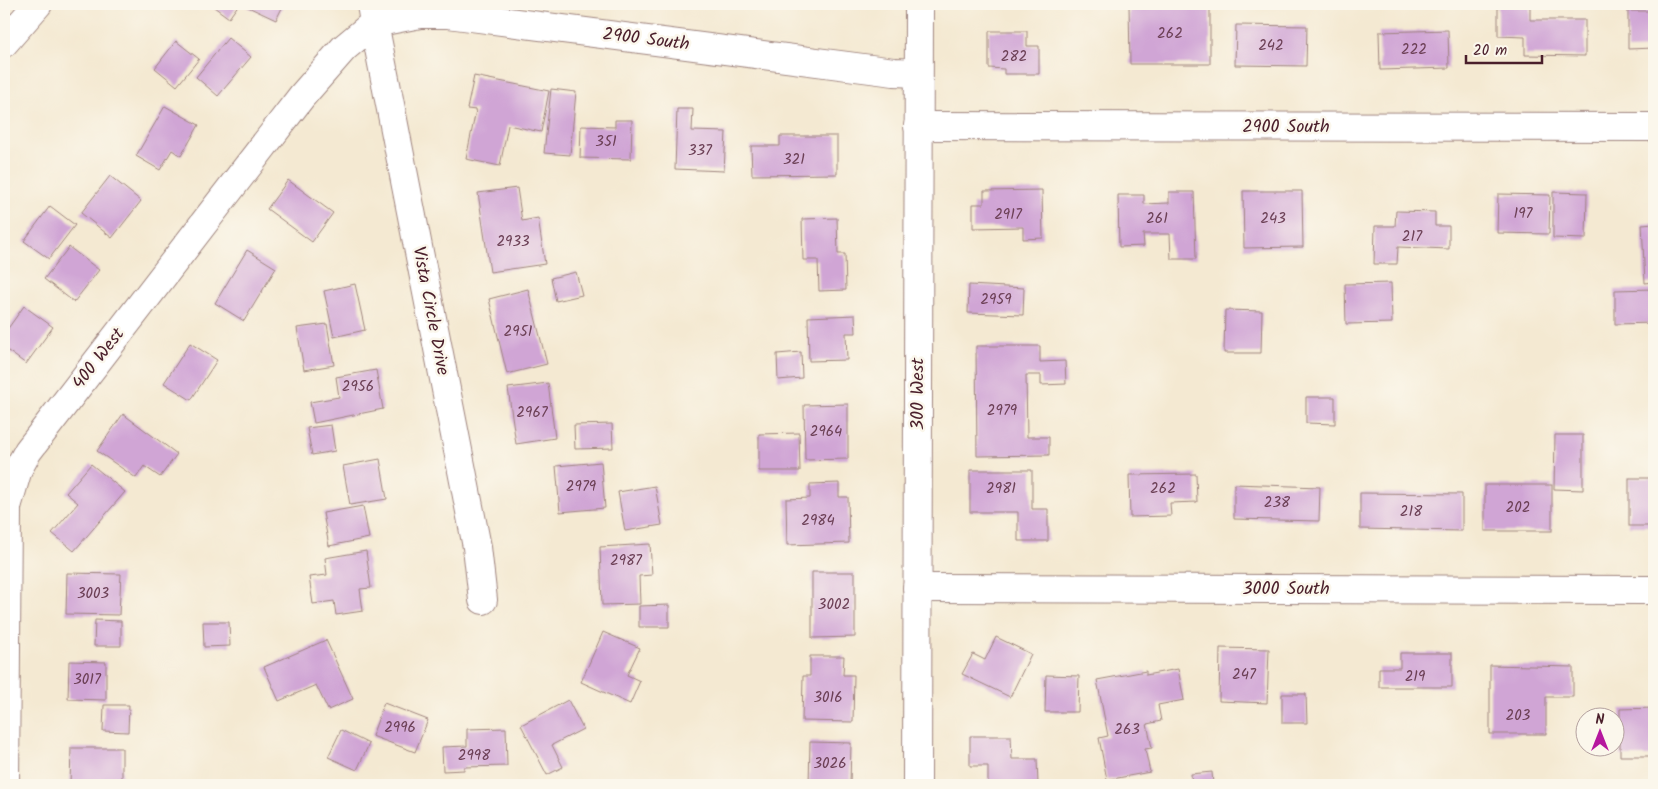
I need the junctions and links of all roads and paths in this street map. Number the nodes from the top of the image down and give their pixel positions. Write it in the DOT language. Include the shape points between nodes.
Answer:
graph roads {
  1 [pos="38,4"];
  2 [pos="918,4"];
  3 [pos="372,13"];
  4 [pos="4,43"];
  5 [pos="918,73"];
  6 [pos="918,126"];
  7 [pos="1654,127"];
  8 [pos="917,588"];
  9 [pos="1654,590"];
  10 [pos="483,600"];
  11 [pos="5,785"];
  12 [pos="917,785"];
  1 -- 4 [label="street"];
  2 -- 5 [label="street, 300 West"];
  3 -- 5 [label="street, 2900 South" via="448,14"];
  3 -- 10 [label="street, Vista Circle Drive" via="476,547"];
  3 -- 11 [label="street, 400 West" via="302,96 34,443 18,469 7,507"];
  5 -- 6 [label="street, 300 West"];
  6 -- 7 [label="street, 2900 South"];
  6 -- 8 [label="street, 300 West"];
  8 -- 9 [label="street, 3000 South"];
  8 -- 12 [label="street, 300 West"];
}
